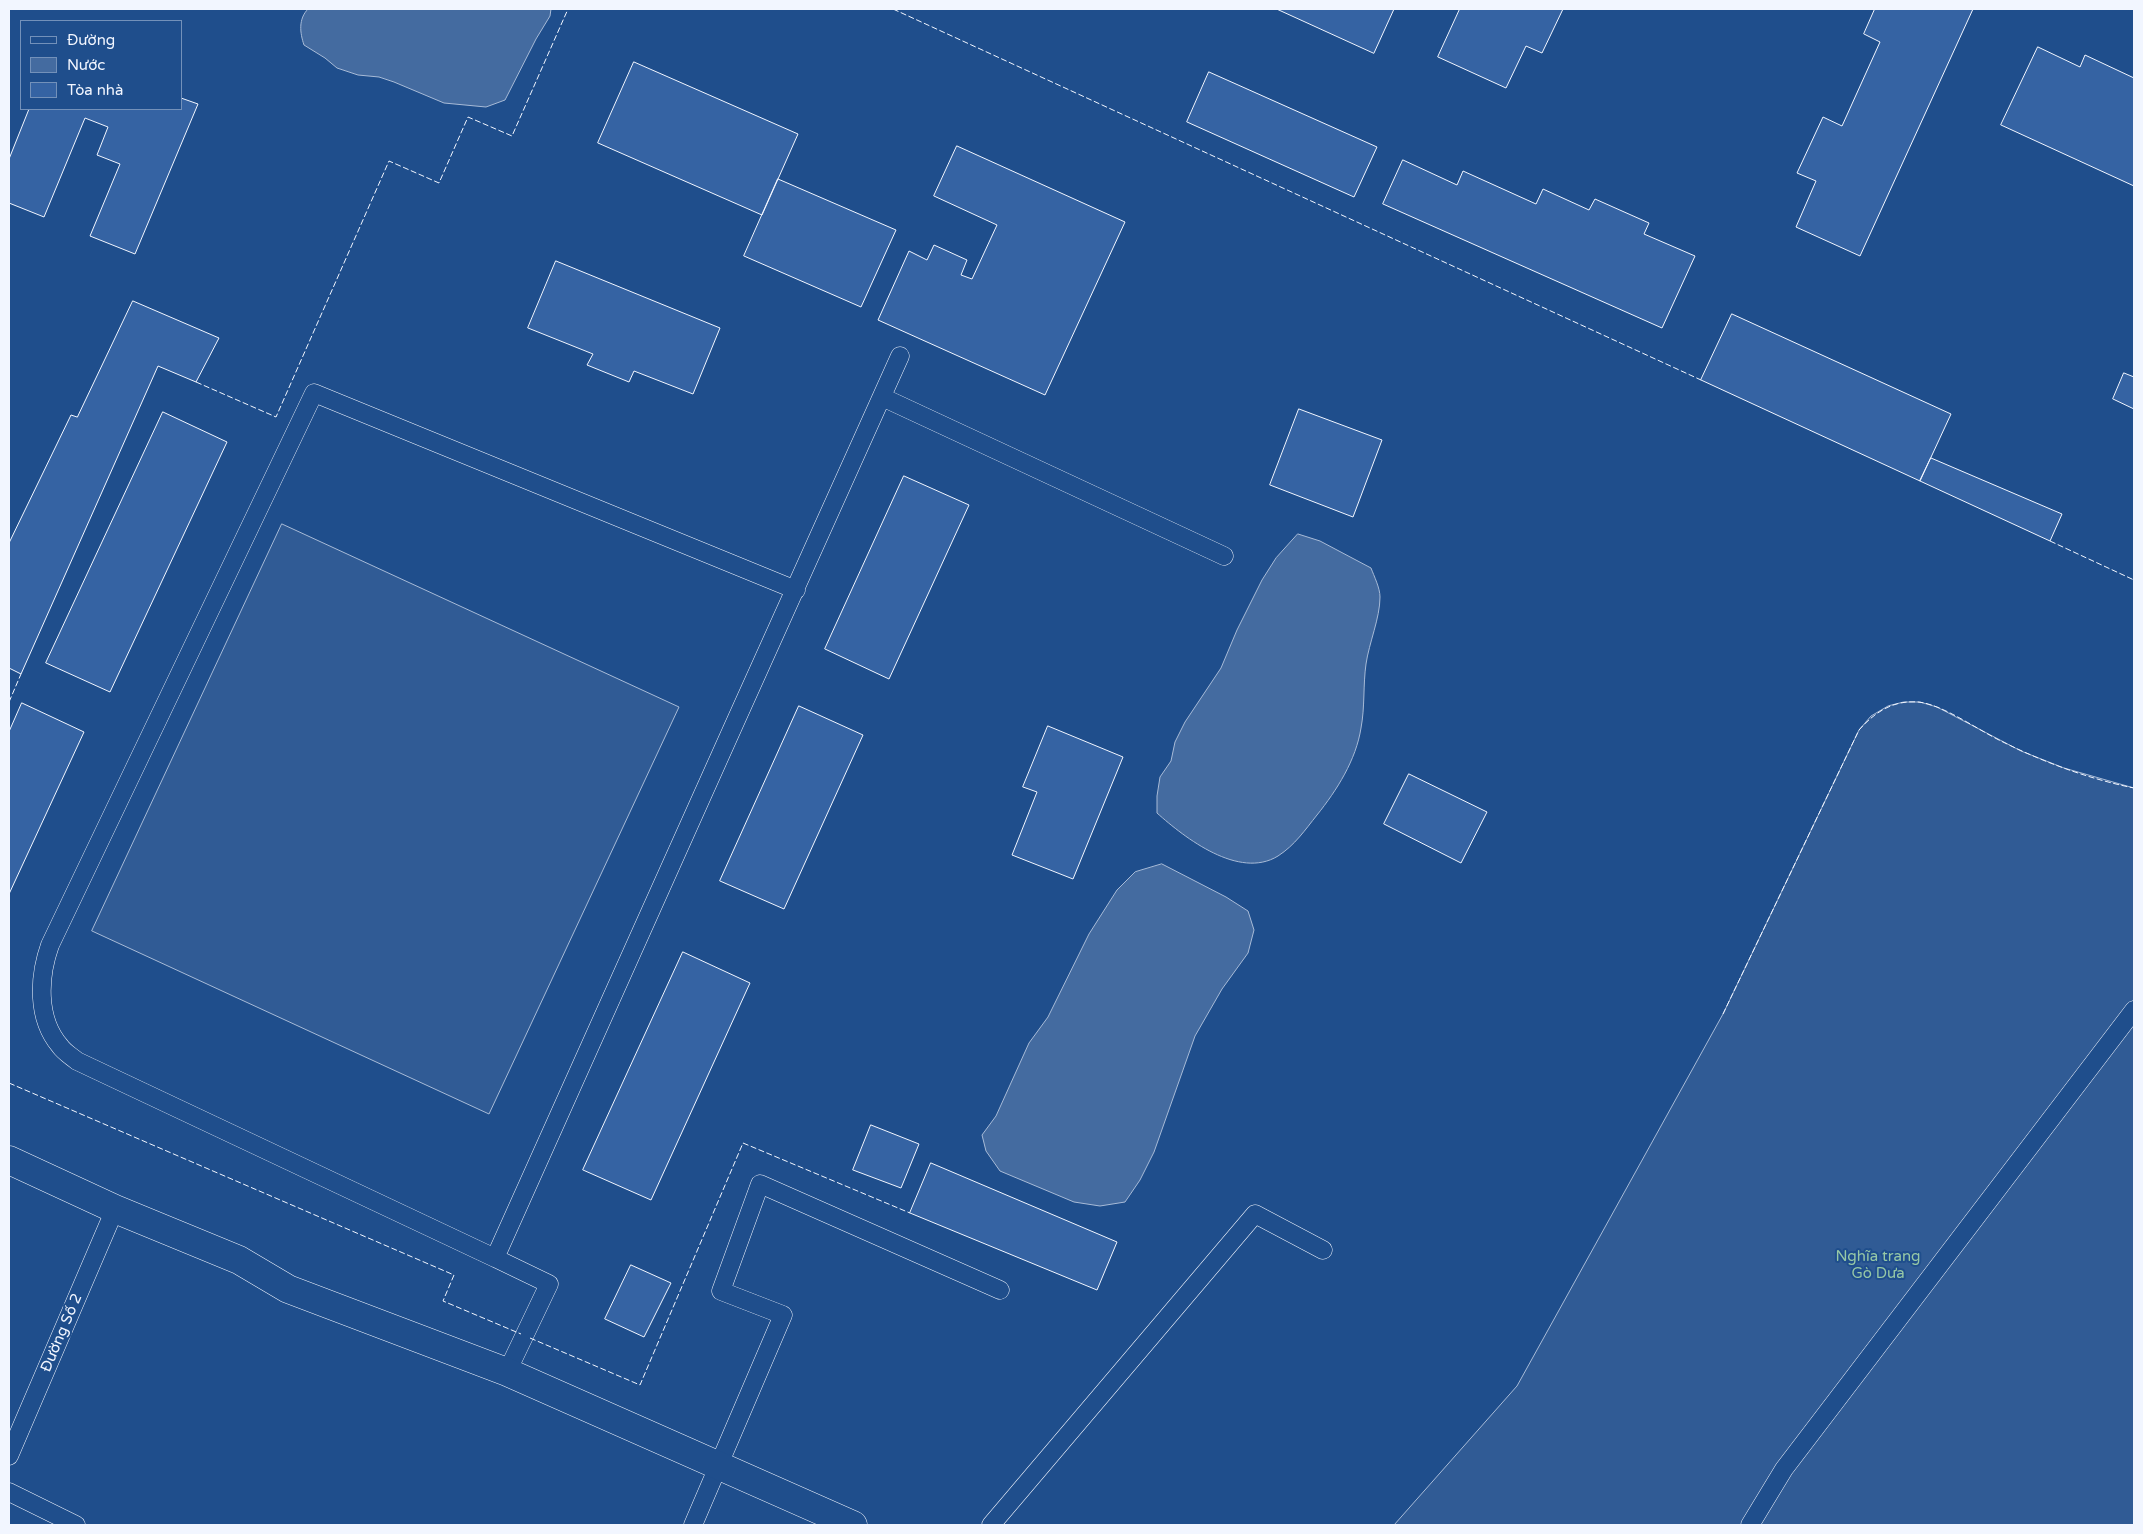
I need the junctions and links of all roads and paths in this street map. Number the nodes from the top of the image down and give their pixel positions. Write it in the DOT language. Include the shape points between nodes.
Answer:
graph roads {
  1 [pos="900,356"];
  2 [pos="882,397"];
  3 [pos="1224,556"];
  4 [pos="796,590"];
  5 [pos="2134,1010"];
  6 [pos="9,1160"];
  7 [pos="116,1209"];
  8 [pos="1323,1250"];
  9 [pos="495,1258"];
  10 [pos="1000,1290"];
  11 [pos="507,1372"];
  12 [pos="9,1456"];
  13 [pos="717,1466"];
  14 [pos="9,1492"];
  15 [pos="76,1525"];
  16 [pos="693,1525"];
  17 [pos="853,1525"];
  18 [pos="991,1525"];
  19 [pos="1750,1525"];
  1 -- 2 [label="lane"];
  2 -- 3 [label="lane"];
  2 -- 4 [label="lane"];
  4 -- 9 [label="lane"];
  4 -- 9 [label="lane" via="314,393 50,945 43,965 43,1008 59,1045 77,1062"];
  5 -- 19 [label="lane" via="1784,1469"];
  6 -- 7 [label="street"];
  7 -- 11 [label="street" via="239,1260 288,1289"];
  7 -- 12 [label="lane, Đường Số 2"];
  8 -- 18 [label="lane" via="1255,1214"];
  9 -- 11 [label="lane" via="549,1284"];
  10 -- 13 [label="lane" via="760,1184 721,1291 783,1315"];
  11 -- 13 [label="street"];
  13 -- 16 [label="lane"];
  13 -- 17 [label="street"];
  14 -- 15 [label="lane"];
}
